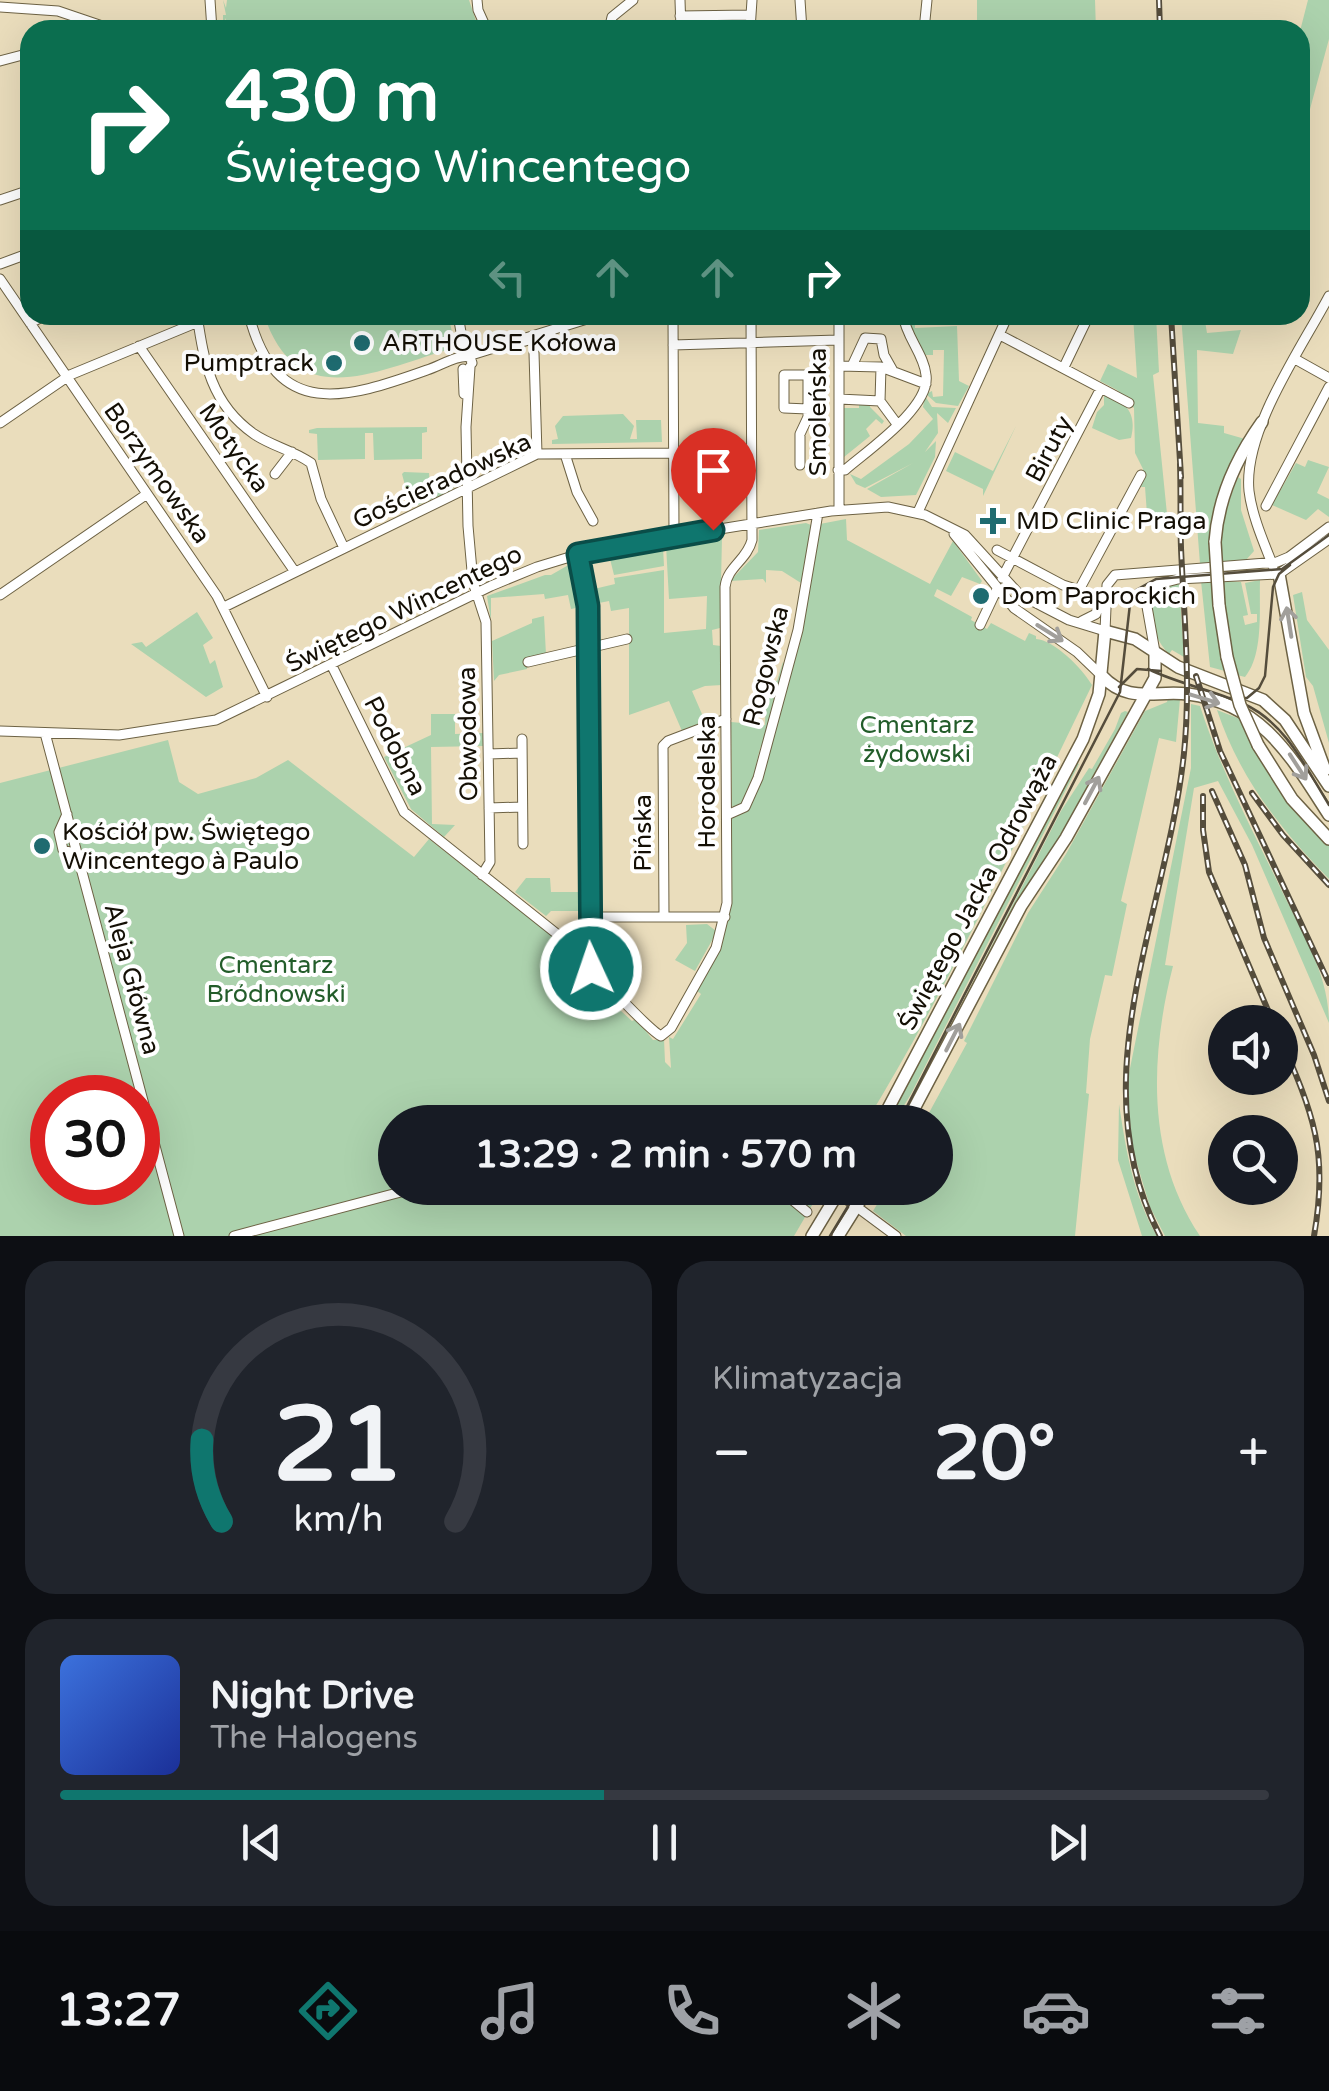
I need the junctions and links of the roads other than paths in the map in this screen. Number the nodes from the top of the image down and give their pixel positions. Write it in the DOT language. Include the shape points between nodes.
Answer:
graph roads {
  1 [pos="633,0"];
  2 [pos="680,0"];
  3 [pos="752,0"];
  4 [pos="0,8"];
  5 [pos="750,15"];
  6 [pos="680,16"];
  7 [pos="84,20"];
  8 [pos="611,20"];
  9 [pos="680,20"];
  10 [pos="750,20"];
  11 [pos="0,279"];
  12 [pos="1329,296"];
  13 [pos="20,308"];
  14 [pos="31,325"];
  15 [pos="182,325"];
  16 [pos="198,325"];
  17 [pos="253,325"];
  18 [pos="459,325"];
  19 [pos="569,325"];
  20 [pos="672,325"];
  21 [pos="751,325"];
  22 [pos="839,325"];
  23 [pos="905,325"];
  24 [pos="1004,325"];
  25 [pos="1084,325"];
  26 [pos="1000,335"];
  27 [pos="838,340"];
  28 [pos="751,343"];
  29 [pos="673,345"];
  30 [pos="139,346"];
  31 [pos="534,353"];
  32 [pos="1295,359"];
  33 [pos="465,362"];
  34 [pos="839,366"];
  35 [pos="852,366"];
  36 [pos="881,367"];
  37 [pos="1064,367"];
  38 [pos="894,371"];
  39 [pos="67,377"];
  40 [pos="1329,378"];
  41 [pos="926,384"];
  42 [pos="1329,387"];
  43 [pos="1100,390"];
  44 [pos="838,399"];
  45 [pos="880,401"];
  46 [pos="1129,402"];
  47 [pos="808,408"];
  48 [pos="1262,422"];
  49 [pos="0,424"];
  50 [pos="897,424"];
  51 [pos="292,452"];
  52 [pos="674,453"];
  53 [pos="537,454"];
  54 [pos="566,454"];
  55 [pos="800,465"];
  56 [pos="838,470"];
  57 [pos="275,474"];
  58 [pos="1141,474"];
  59 [pos="467,488"];
  60 [pos="147,494"];
  61 [pos="1266,506"];
  62 [pos="839,510"];
  63 [pos="818,512"];
  64 [pos="918,512"];
  65 [pos="593,522"];
  66 [pos="752,524"];
  67 [pos="945,525"];
  68 [pos="1329,526"];
  69 [pos="674,536"];
  70 [pos="1329,538"];
  71 [pos="344,548"];
  72 [pos="997,550"];
  73 [pos="578,554"];
  74 [pos="1013,558"];
  75 [pos="1272,562"];
  76 [pos="295,572"];
  77 [pos="1279,574"];
  78 [pos="1002,578"];
  79 [pos="1106,585"];
  80 [pos="998,589"];
  81 [pos="476,593"];
  82 [pos="0,595"];
  83 [pos="224,607"];
  84 [pos="1075,622"];
  85 [pos="980,625"];
  86 [pos="1105,631"];
  87 [pos="627,639"];
  88 [pos="588,646"];
  89 [pos="1156,652"];
  90 [pos="528,662"];
  91 [pos="331,664"];
  92 [pos="1102,676"];
  93 [pos="1144,693"];
  94 [pos="266,698"];
  95 [pos="726,720"];
  96 [pos="0,731"];
  97 [pos="45,733"];
  98 [pos="522,739"];
  99 [pos="522,753"];
  100 [pos="489,754"];
  101 [pos="1329,782"];
  102 [pos="522,807"];
  103 [pos="489,808"];
  104 [pos="1329,814"];
  105 [pos="727,816"];
  106 [pos="1329,839"];
  107 [pos="523,844"];
  108 [pos="482,874"];
  109 [pos="664,916"];
  110 [pos="589,917"];
  111 [pos="725,917"];
  112 [pos="589,942"];
  113 [pos="889,1105"];
  114 [pos="916,1105"];
  115 [pos="378,1198"];
  116 [pos="799,1205"];
  117 [pos="830,1205"];
  118 [pos="857,1206"];
  119 [pos="807,1212"];
  120 [pos="180,1236"];
  121 [pos="234,1236"];
  122 [pos="812,1236"];
  123 [pos="838,1236"];
  124 [pos="896,1236"];
  1 -- 8 [label="street"];
  2 -- 6 [label="street"];
  3 -- 5 [label="street"];
  4 -- 7 [label="street" via="58,11"];
  5 -- 6 [label="street"];
  5 -- 10 [label="street"];
  6 -- 9 [label="street"];
  11 -- 13 [label="street, Borzymowska"];
  12 -- 32 [label="street"];
  14 -- 39 [label="street, Borzymowska"];
  15 -- 30 [label="street"];
  16 -- 51 [label="street" via="205,369 221,399 254,435"];
  17 -- 33 [label="street" via="265,360 292,385 316,394 338,395"];
  18 -- 33 [label="street, Obwodowa"];
  19 -- 33 [label="street"];
  20 -- 29 [label="street"];
  21 -- 28 [label="street"];
  22 -- 27 [label="street, Smoleńska"];
  23 -- 41 [label="street"];
  24 -- 26 [label="street"];
  25 -- 37 [label="street"];
  26 -- 37 [label="street"];
  26 -- 64 [label="street"];
  27 -- 28 [label="street"];
  27 -- 34 [label="street, Smoleńska"];
  28 -- 29 [label="street"];
  28 -- 66 [label="street"];
  29 -- 52 [label="street"];
  30 -- 39 [label="street"];
  30 -- 76 [label="street, Motycka"];
  31 -- 53 [label="street"];
  32 -- 40 [label="street"];
  32 -- 48 [label="street"];
  33 -- 59 [label="street, Obwodowa"];
  34 -- 35 [label="street"];
  34 -- 44 [label="street, Smoleńska"];
  35 -- 36 [label="street"];
  35 -- 38 [label="street" via="866,338 882,339"];
  36 -- 38 [label="street"];
  36 -- 45 [label="street"];
  37 -- 43 [label="street"];
  38 -- 41 [label="street"];
  39 -- 49 [label="street"];
  39 -- 60 [label="street, Borzymowska"];
  41 -- 50 [label="street" via="921,400"];
  42 -- 61 [label="street"];
  43 -- 46 [label="street"];
  43 -- 74 [label="street, Biruty"];
  44 -- 45 [label="street"];
  44 -- 56 [label="street, Smoleńska"];
  45 -- 50 [label="street"];
  47 -- 47 [label="street" via="808,375 784,375 784,408"];
  47 -- 55 [label="street"];
  48 -- 75 [label="street" via="1249,484"];
  48 -- 106 [label="main road, bridge" via="1230,477 1217,519 1226,656 1258,744 1292,798"];
  50 -- 56 [label="street"];
  51 -- 57 [label="street"];
  51 -- 71 [label="street" via="313,468"];
  52 -- 54 [label="street, Gościeradowska"];
  52 -- 69 [label="street"];
  53 -- 54 [label="street, Gościeradowska"];
  53 -- 59 [label="street, Gościeradowska"];
  54 -- 65 [label="street"];
  56 -- 62 [label="street, Smoleńska"];
  58 -- 74 [label="street" via="1079,590"];
  59 -- 71 [label="street, Gościeradowska"];
  59 -- 81 [label="street, Obwodowa"];
  60 -- 82 [label="street"];
  60 -- 83 [label="street, Borzymowska"];
  62 -- 63 [label="street, Świętego Wincentego"];
  62 -- 64 [label="street, Świętego Wincentego"];
  63 -- 66 [label="street, Świętego Wincentego"];
  63 -- 105 [label="street, Rogowska" via="798,630 758,778 745,808"];
  64 -- 67 [label="street, Świętego Wincentego"];
  66 -- 69 [label="street, Świętego Wincentego"];
  66 -- 95 [label="street, Horodelska" via="750,549 726,578"];
  67 -- 78 [label="street, Świętego Wincentego" via="974,542"];
  67 -- 80 [label="street, Świętego Wincentego"];
  68 -- 75 [label="street" via="1290,557"];
  69 -- 73 [label="street, Świętego Wincentego"];
  70 -- 77 [label="street"];
  71 -- 76 [label="street, Gościeradowska"];
  72 -- 74 [label="street"];
  73 -- 81 [label="street, Świętego Wincentego"];
  73 -- 88 [label="street"];
  74 -- 78 [label="street, Biruty"];
  75 -- 77 [label="street"];
  75 -- 79 [label="street" via="1120,574"];
  76 -- 83 [label="street, Gościeradowska"];
  77 -- 89 [label="street" via="1162,582 1148,592"];
  101 -- 77 [label="main road, one-way" via="1304,714"];
  78 -- 84 [label="street, Świętego Wincentego"];
  79 -- 84 [label="street" via="1096,614"];
  79 -- 86 [label="street"];
  80 -- 85 [label="street"];
  80 -- 92 [label="street, Świętego Wincentego, one-way" via="1020,614"];
  81 -- 91 [label="street, Świętego Wincentego"];
  81 -- 100 [label="street, Obwodowa" via="486,622"];
  83 -- 94 [label="street, Borzymowska"];
  84 -- 86 [label="street, Świętego Wincentego"];
  86 -- 89 [label="main road"];
  86 -- 92 [label="main road"];
  87 -- 88 [label="street"];
  88 -- 90 [label="street"];
  88 -- 110 [label="street"];
  89 -- 93 [label="main road" via="1156,673"];
  89 -- 101 [label="main road" via="1270,704"];
  91 -- 94 [label="street, Świętego Wincentego"];
  91 -- 108 [label="street, Podobna" via="404,812"];
  92 -- 93 [label="main road" via="1125,694"];
  92 -- 113 [label="main road, Świętego Jacka Odrowąża" via="1083,739"];
  93 -- 104 [label="main road, one-way" via="1190,694 1253,719 1286,750"];
  114 -- 93 [label="main road, Świętego Jacka Odrowąża, one-way"];
  94 -- 97 [label="street, Świętego Wincentego" via="216,720 154,731"];
  95 -- 105 [label="street, Horodelska"];
  95 -- 109 [label="street, Pińska" via="668,741 663,749"];
  96 -- 97 [label="street, Świętego Wincentego"];
  97 -- 120 [label="street, Aleja Główna" via="67,814 58,832 63,850 78,854"];
  98 -- 99 [label="street"];
  99 -- 100 [label="street"];
  99 -- 102 [label="street"];
  100 -- 103 [label="street, Obwodowa"];
  102 -- 103 [label="street"];
  102 -- 107 [label="street"];
  103 -- 108 [label="street, Obwodowa" via="490,862"];
  105 -- 111 [label="street, Horodelska"];
  108 -- 112 [label="street, Podobna" via="567,942"];
  109 -- 110 [label="street"];
  109 -- 111 [label="street"];
  110 -- 112 [label="street"];
  111 -- 112 [label="street, Horodelska" via="716,948 665,1035 656,1035 591,969"];
  115 -- 121 [label="street"];
  116 -- 119 [label="street"];
  117 -- 122 [label="main road"];
  118 -- 123 [label="main road"];
  118 -- 124 [label="street"];
}
